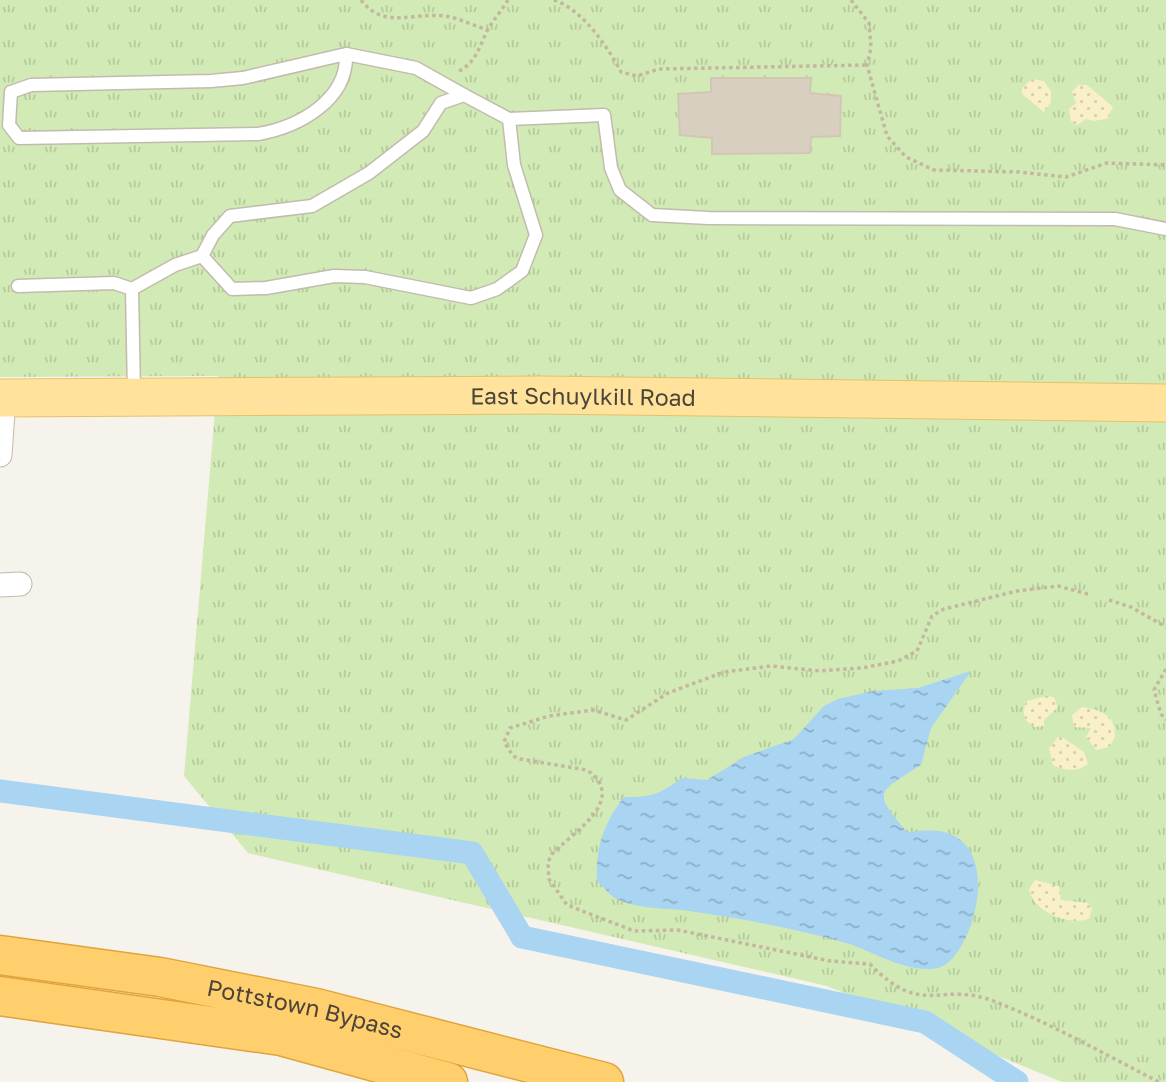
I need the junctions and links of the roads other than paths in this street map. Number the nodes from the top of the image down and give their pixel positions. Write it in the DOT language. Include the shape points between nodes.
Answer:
graph roads {
  1 [pos="345,54"];
  2 [pos="464,95"];
  3 [pos="509,119"];
  4 [pos="1166,229"];
  5 [pos="202,256"];
  6 [pos="18,286"];
  7 [pos="132,289"];
  8 [pos="134,397"];
  9 [pos="2,398"];
  10 [pos="1166,402"];
  11 [pos="0,455"];
  12 [pos="0,955"];
  13 [pos="0,996"];
  14 [pos="448,1082"];
  15 [pos="604,1082"];
  1 -- 1 [label="lane" via="243,78 31,85 11,92 9,125 19,138 278,130 311,114 336,92 346,71"];
  1 -- 2 [label="lane" via="416,68"];
  2 -- 3 [label="lane"];
  2 -- 5 [label="lane" via="442,103 423,131 369,173 312,206 230,216"];
  3 -- 4 [label="lane" via="604,115 611,167 620,190 652,215 1115,219"];
  3 -- 5 [label="lane" via="514,165 536,235 522,271 497,289 471,298 334,276 232,289"];
  5 -- 7 [label="lane"];
  6 -- 7 [label="lane" via="114,283"];
  7 -- 8 [label="lane"];
  8 -- 9 [label="main road, East Schuylkill Road"];
  8 -- 10 [label="main road, East Schuylkill Road"];
  9 -- 11 [label="street"];
  12 -- 15 [label="highway, Pottstown Bypass" via="160,976 316,1008"];
  13 -- 14 [label="highway, Pottstown Bypass" via="281,1037"];
}
